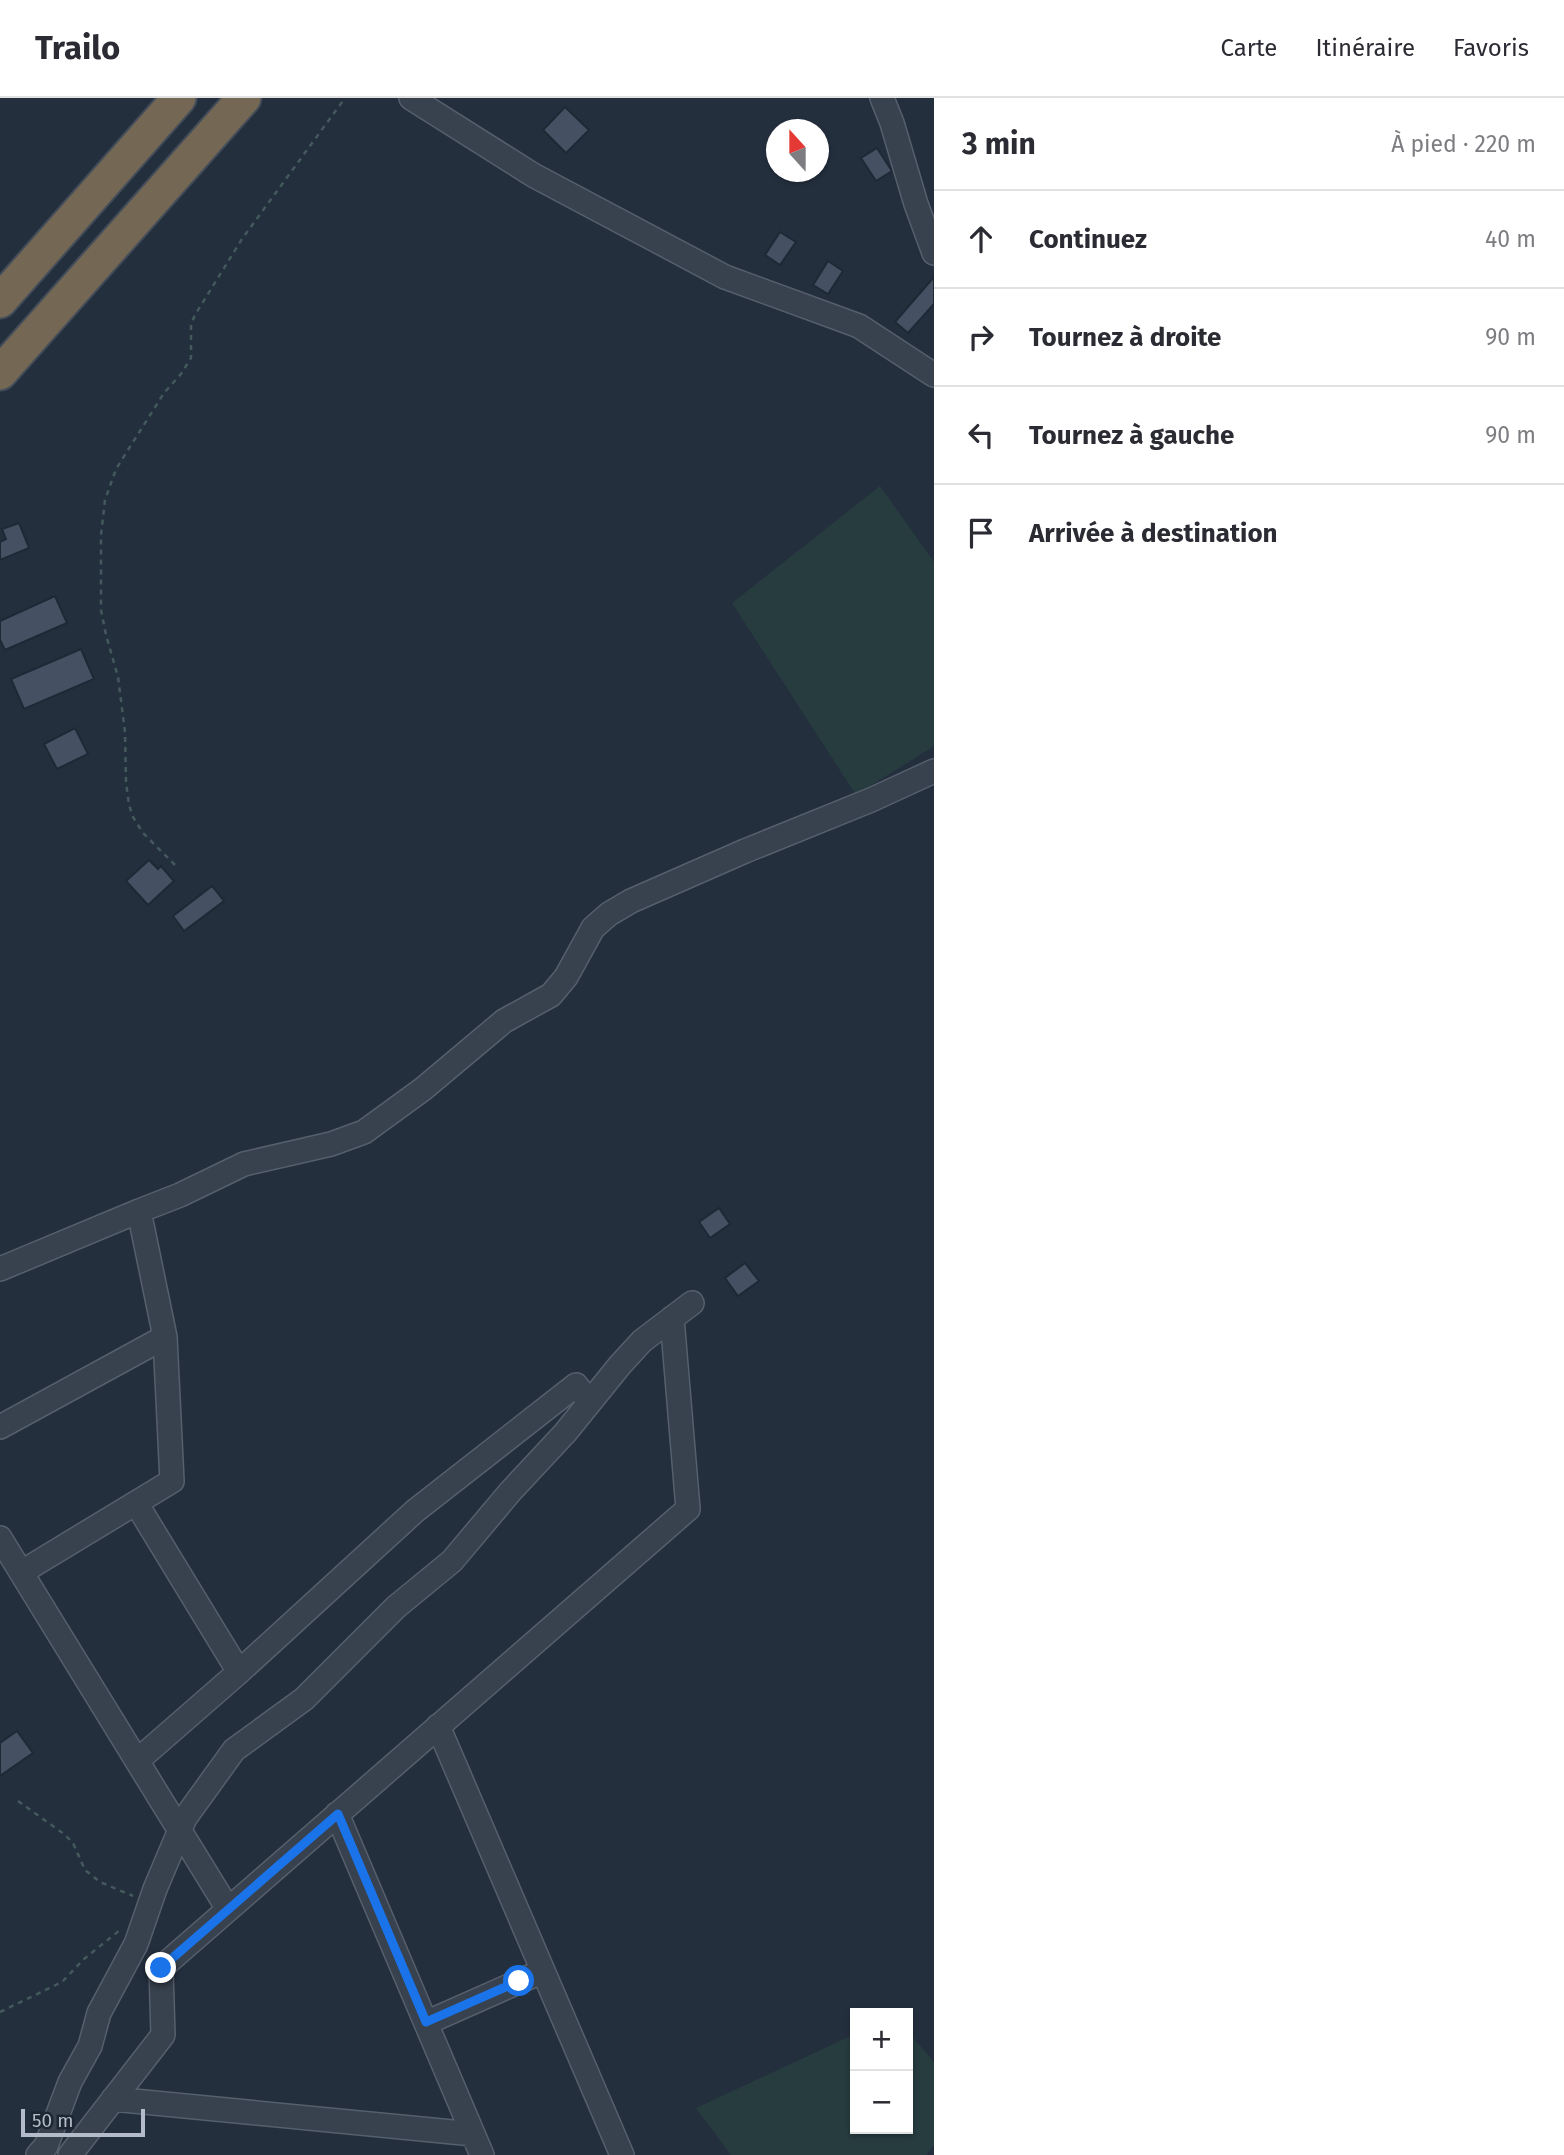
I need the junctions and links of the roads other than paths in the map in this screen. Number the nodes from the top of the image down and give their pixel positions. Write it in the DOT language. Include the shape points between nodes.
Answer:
graph roads {
  1 [pos="179,98"];
  2 [pos="244,98"];
  3 [pos="411,98"];
  4 [pos="882,98"];
  5 [pos="934,253"];
  6 [pos="0,301"];
  7 [pos="0,373"];
  8 [pos="934,375"];
  9 [pos="934,771"];
  10 [pos="139,1211"];
  11 [pos="0,1269"];
  12 [pos="692,1303"];
  13 [pos="672,1318"];
  14 [pos="165,1337"];
  15 [pos="590,1402"];
  16 [pos="0,1427"];
  17 [pos="136,1503"];
  18 [pos="0,1538"];
  19 [pos="22,1572"];
  20 [pos="239,1672"];
  21 [pos="438,1726"];
  22 [pos="137,1761"];
  23 [pos="338,1814"];
  24 [pos="180,1831"];
  25 [pos="228,1909"];
  26 [pos="543,1971"];
  27 [pos="426,2022"];
  28 [pos="113,2099"];
  29 [pos="477,2145"];
  30 [pos="38,2155"];
  31 [pos="70,2155"];
  32 [pos="622,2155"];
  1 -- 6 [label="highway"];
  2 -- 7 [label="highway"];
  3 -- 8 [label="street" via="533,175 725,277 859,326"];
  4 -- 5 [label="street"];
  9 -- 10 [label="street" via="657,889 609,914 593,929 551,995 504,1021 364,1132 244,1164"];
  10 -- 11 [label="street"];
  10 -- 14 [label="street"];
  12 -- 13 [label="street"];
  13 -- 15 [label="street" via="642,1341"];
  13 -- 21 [label="street" via="688,1508"];
  14 -- 16 [label="street"];
  14 -- 17 [label="street" via="173,1481"];
  15 -- 20 [label="street" via="576,1385 542,1411 415,1511"];
  15 -- 24 [label="street" via="453,1560 396,1606 304,1699 234,1750"];
  17 -- 19 [label="street"];
  17 -- 20 [label="street"];
  18 -- 19 [label="street"];
  19 -- 22 [label="street"];
  20 -- 22 [label="street"];
  21 -- 23 [label="street"];
  21 -- 26 [label="street"];
  22 -- 24 [label="street"];
  23 -- 25 [label="street"];
  23 -- 27 [label="street"];
  24 -- 25 [label="street"];
  24 -- 30 [label="street" via="136,1944 99,2013 90,2046"];
  25 -- 28 [label="street" via="161,1968 163,2035"];
  26 -- 27 [label="street"];
  26 -- 32 [label="street"];
  27 -- 29 [label="street"];
  28 -- 29 [label="street"];
  28 -- 31 [label="street"];
}
